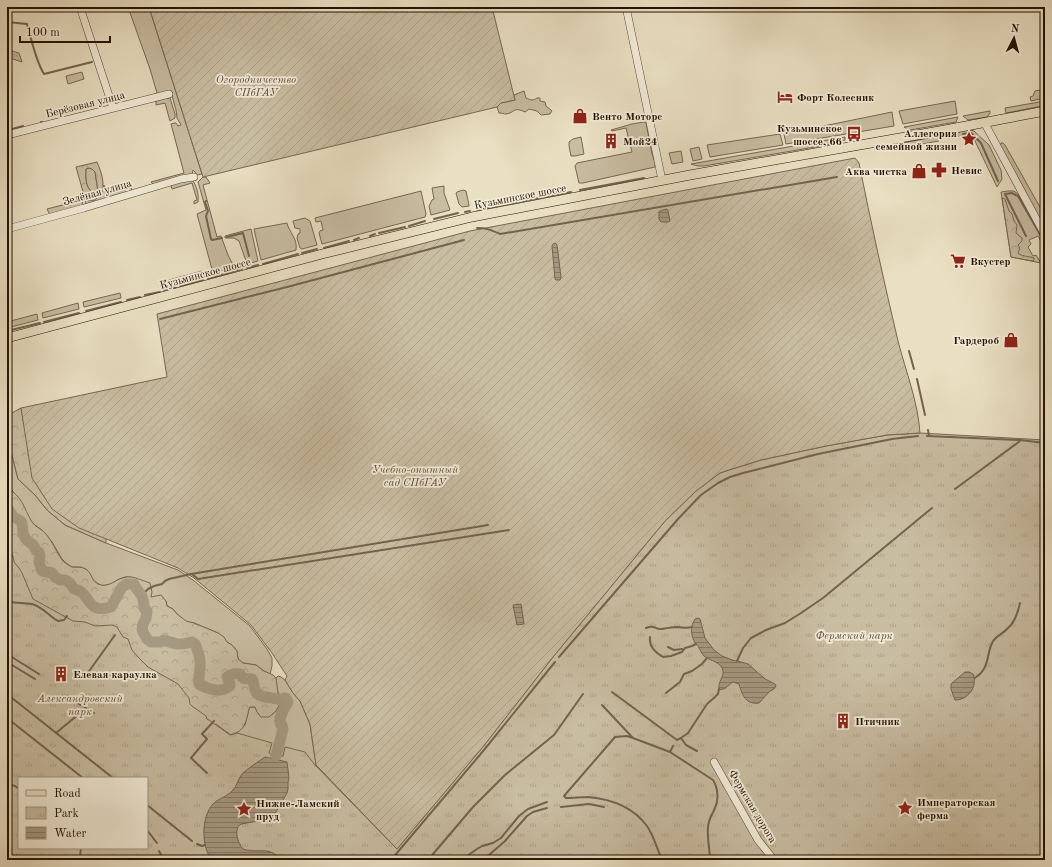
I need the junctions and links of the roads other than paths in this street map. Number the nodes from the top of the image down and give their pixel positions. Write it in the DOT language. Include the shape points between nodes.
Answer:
graph roads {
  1 [pos="80,7"];
  2 [pos="626,7"];
  3 [pos="169,94"];
  4 [pos="113,108"];
  5 [pos="1045,111"];
  6 [pos="984,122"];
  7 [pos="7,134"];
  8 [pos="194,177"];
  9 [pos="662,180"];
  10 [pos="7,229"];
  11 [pos="1045,235"];
  12 [pos="7,338"];
  13 [pos="714,762"];
  14 [pos="774,860"];
  1 -- 4 [label="street"];
  2 -- 9 [label="street"];
  3 -- 4 [label="street, Берёзовая улица"];
  4 -- 7 [label="street, Берёзовая улица"];
  5 -- 6 [label="main road, Кузьминское шоссе"];
  6 -- 9 [label="main road, Кузьминское шоссе"];
  6 -- 11 [label="street"];
  8 -- 10 [label="street, Зелёная улица"];
  9 -- 12 [label="main road, Кузьминское шоссе" via="431,226"];
  13 -- 14 [label="street, Фермская дорога" via="758,840"];
}
